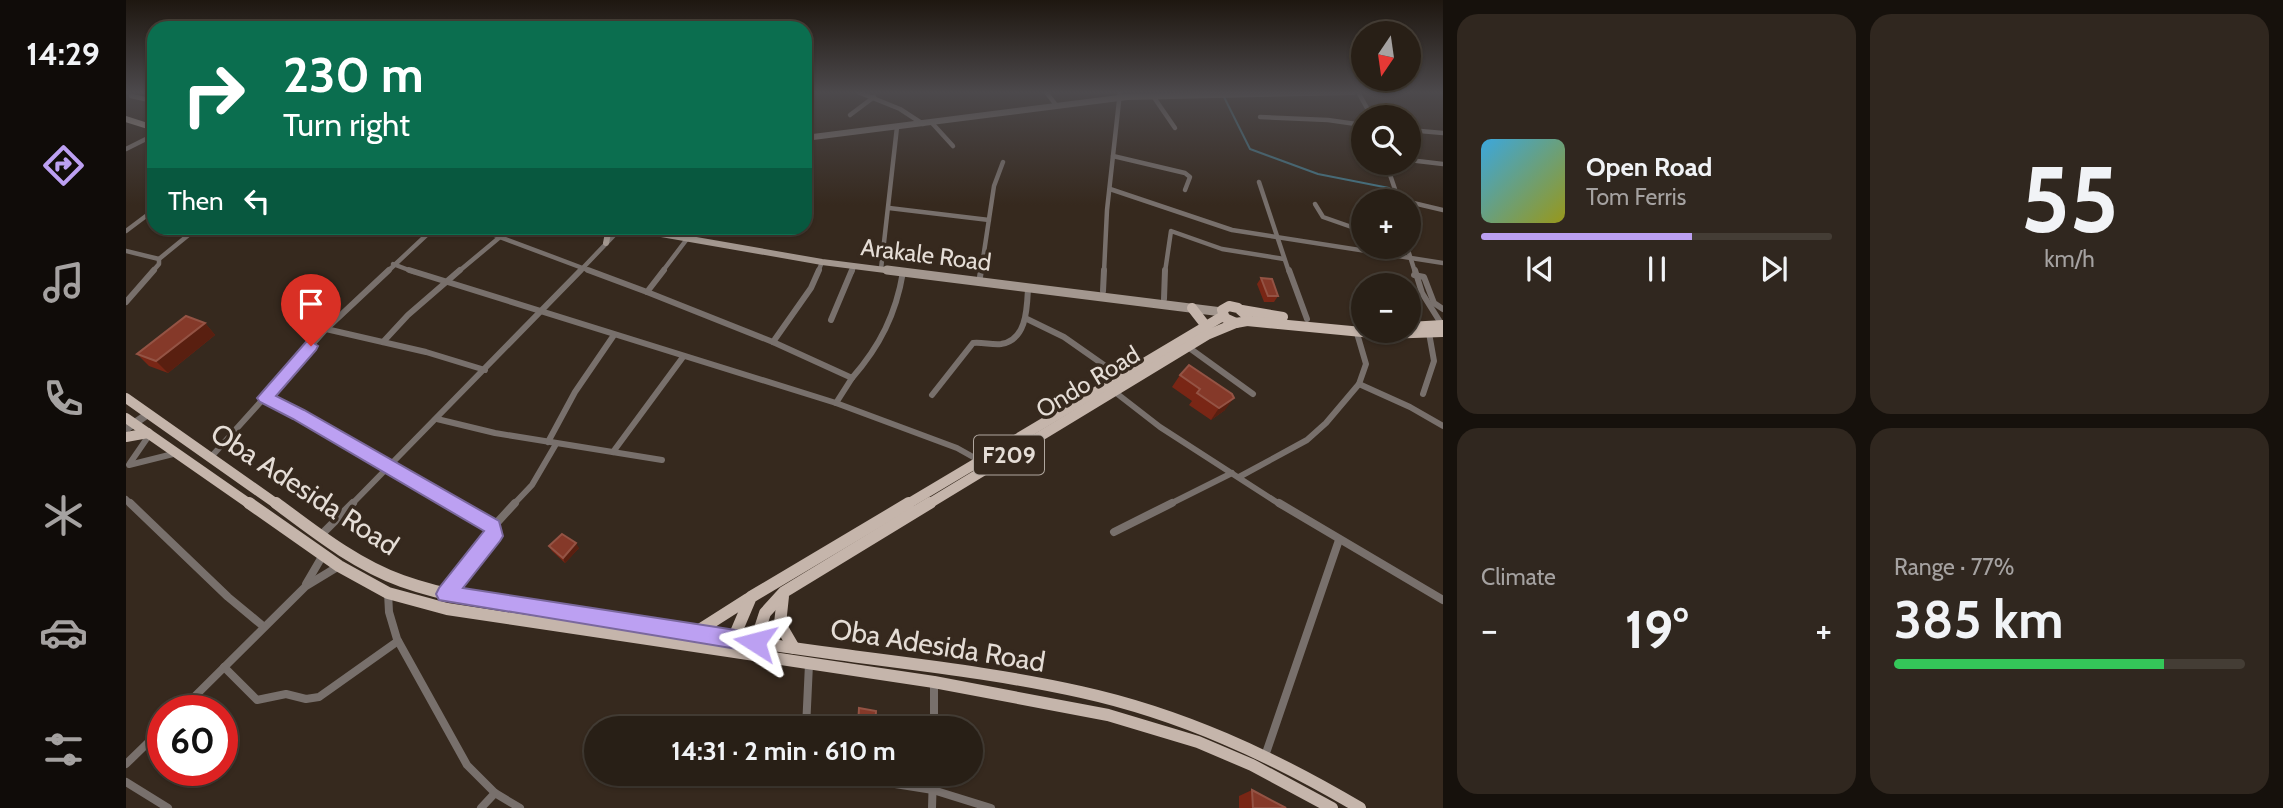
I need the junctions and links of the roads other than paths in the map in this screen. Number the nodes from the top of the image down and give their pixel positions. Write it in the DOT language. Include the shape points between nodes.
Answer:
graph roads {
  1 [pos="874,130"];
  2 [pos="897,130"];
  3 [pos="938,130"];
  4 [pos="1116,130"];
  5 [pos="1421,131"];
  6 [pos="1443,134"];
  7 [pos="147,136"];
  8 [pos="812,137"];
  9 [pos="953,146"];
  10 [pos="126,149"];
  11 [pos="1113,156"];
  12 [pos="1421,161"];
  13 [pos="1003,162"];
  14 [pos="1443,164"];
  15 [pos="1259,182"];
  16 [pos="1110,189"];
  17 [pos="1185,190"];
  18 [pos="1315,204"];
  19 [pos="1421,205"];
  20 [pos="889,208"];
  21 [pos="1443,210"];
  22 [pos="147,215"];
  23 [pos="989,220"];
  24 [pos="1351,227"];
  25 [pos="126,230"];
  26 [pos="188,235"];
  27 [pos="426,235"];
  28 [pos="495,235"];
  29 [pos="608,235"];
  30 [pos="614,235"];
  31 [pos="665,235"];
  32 [pos="700,235"];
  33 [pos="500,237"];
  34 [pos="687,239"];
  35 [pos="1276,239"];
  36 [pos="606,243"];
  37 [pos="1351,247"];
  38 [pos="126,251"];
  39 [pos="767,251"];
  40 [pos="159,258"];
  41 [pos="1283,259"];
  42 [pos="1421,259"];
  43 [pos="822,262"];
  44 [pos="1443,262"];
  45 [pos="393,264"];
  46 [pos="854,265"];
  47 [pos="881,267"];
  48 [pos="582,269"];
  49 [pos="902,272"];
  50 [pos="980,276"];
  51 [pos="1421,276"];
  52 [pos="445,282"];
  53 [pos="1028,288"];
  54 [pos="1421,289"];
  55 [pos="1103,291"];
  56 [pos="647,292"];
  57 [pos="1164,299"];
  58 [pos="126,302"];
  59 [pos="1192,308"];
  60 [pos="1443,309"];
  61 [pos="1242,310"];
  62 [pos="541,312"];
  63 [pos="1223,312"];
  64 [pos="1027,319"];
  65 [pos="1307,319"];
  66 [pos="831,320"];
  67 [pos="1241,322"];
  68 [pos="1206,326"];
  69 [pos="1351,326"];
  70 [pos="1421,327"];
  71 [pos="1443,327"];
  72 [pos="1351,328"];
  73 [pos="326,329"];
  74 [pos="1421,333"];
  75 [pos="1429,333"];
  76 [pos="614,335"];
  77 [pos="383,342"];
  78 [pos="773,342"];
  79 [pos="1362,343"];
  80 [pos="1188,347"];
  81 [pos="683,358"];
  82 [pos="485,370"];
  83 [pos="1121,377"];
  84 [pos="852,378"];
  85 [pos="1359,384"];
  86 [pos="1110,389"];
  87 [pos="1253,394"];
  88 [pos="1423,394"];
  89 [pos="932,395"];
  90 [pos="126,398"];
  91 [pos="265,398"];
  92 [pos="836,404"];
  93 [pos="145,412"];
  94 [pos="437,419"];
  95 [pos="128,422"];
  96 [pos="1443,426"];
  97 [pos="149,433"];
  98 [pos="126,437"];
  99 [pos="552,443"];
  100 [pos="613,452"];
  101 [pos="177,453"];
  102 [pos="211,457"];
  103 [pos="662,460"];
  104 [pos="985,464"];
  105 [pos="127,466"];
  106 [pos="391,467"];
  107 [pos="1236,475"];
  108 [pos="126,499"];
  109 [pos="493,527"];
  110 [pos="1114,532"];
  111 [pos="321,535"];
  112 [pos="1339,540"];
  113 [pos="323,555"];
  114 [pos="340,566"];
  115 [pos="306,586"];
  116 [pos="784,592"];
  117 [pos="388,593"];
  118 [pos="446,594"];
  119 [pos="751,597"];
  120 [pos="1443,600"];
  121 [pos="545,610"];
  122 [pos="540,623"];
  123 [pos="263,626"];
  124 [pos="693,634"];
  125 [pos="398,641"];
  126 [pos="731,645"];
  127 [pos="754,649"];
  128 [pos="794,649"];
  129 [pos="809,664"];
  130 [pos="224,667"];
  131 [pos="934,682"];
  132 [pos="196,695"];
  133 [pos="807,716"];
  134 [pos="934,716"];
  135 [pos="147,744"];
  136 [pos="1265,755"];
  137 [pos="126,764"];
  138 [pos="126,782"];
  139 [pos="908,786"];
  140 [pos="933,786"];
  141 [pos="933,790"];
  142 [pos="495,793"];
  143 [pos="168,808"];
  144 [pos="481,808"];
  145 [pos="520,808"];
  146 [pos="932,808"];
  147 [pos="991,808"];
  148 [pos="1332,808"];
  149 [pos="1360,808"];
  1 -- 8 [label="street"];
  2 -- 20 [label="street"];
  3 -- 9 [label="street"];
  4 -- 11 [label="street"];
  5 -- 6 [label="street"];
  7 -- 10 [label="street"];
  11 -- 16 [label="street"];
  11 -- 17 [label="street" via="1185,173 1190,177"];
  12 -- 14 [label="street"];
  13 -- 23 [label="street"];
  15 -- 35 [label="street"];
  16 -- 35 [label="street" via="1208,223"];
  16 -- 55 [label="street"];
  18 -- 24 [label="street" via="1323,217"];
  19 -- 21 [label="street"];
  20 -- 23 [label="street"];
  20 -- 47 [label="street"];
  22 -- 25 [label="street"];
  23 -- 50 [label="street"];
  26 -- 40 [label="street"];
  27 -- 45 [label="street"];
  28 -- 33 [label="street"];
  29 -- 36 [label="main road"];
  30 -- 36 [label="street"];
  31 -- 34 [label="main road, Arakale Road"];
  32 -- 39 [label="main road, Arakale Road"];
  33 -- 48 [label="street"];
  33 -- 52 [label="street"];
  34 -- 39 [label="main road, Arakale Road"];
  34 -- 56 [label="street"];
  35 -- 37 [label="street"];
  35 -- 41 [label="street"];
  36 -- 48 [label="street"];
  38 -- 40 [label="street"];
  39 -- 43 [label="main road, Arakale Road"];
  39 -- 47 [label="main road, Arakale Road"];
  40 -- 58 [label="street" via="159,264"];
  41 -- 57 [label="street" via="1222,249 1171,231"];
  41 -- 65 [label="street"];
  42 -- 44 [label="street"];
  43 -- 46 [label="main road, Arakale Road"];
  43 -- 78 [label="street" via="811,288"];
  45 -- 52 [label="street"];
  45 -- 73 [label="street"];
  46 -- 47 [label="main road, Arakale Road"];
  46 -- 66 [label="street"];
  47 -- 49 [label="main road, Arakale Road"];
  47 -- 50 [label="main road, Arakale Road"];
  48 -- 56 [label="street"];
  48 -- 62 [label="street"];
  49 -- 53 [label="main road, Arakale Road"];
  49 -- 84 [label="street" via="892,321"];
  50 -- 55 [label="main road, Arakale Road"];
  51 -- 60 [label="street" via="1434,303"];
  52 -- 62 [label="street"];
  52 -- 77 [label="street"];
  53 -- 59 [label="main road, Arakale Road"];
  53 -- 64 [label="street"];
  54 -- 71 [label="street"];
  55 -- 57 [label="main road, Arakale Road"];
  56 -- 78 [label="street"];
  57 -- 63 [label="main road, Arakale Road"];
  59 -- 63 [label="main road, Arakale Road"];
  59 -- 68 [label="main road"];
  61 -- 63 [label="main road, F209"];
  61 -- 65 [label="main road, Ondo Road / F209"];
  61 -- 67 [label="main road" via="1247,316"];
  62 -- 76 [label="street"];
  62 -- 82 [label="street"];
  63 -- 67 [label="main road, F209"];
  63 -- 68 [label="main road, Ondo Road / F209"];
  64 -- 83 [label="street" via="1076,343"];
  64 -- 89 [label="street" via="1007,343 969,346"];
  65 -- 69 [label="main road, Ondo Road / F209"];
  67 -- 72 [label="main road, Ondo Road / F209"];
  67 -- 80 [label="main road, Ondo Road / F209"];
  68 -- 83 [label="main road, Ondo Road / F209"];
  70 -- 71 [label="main road"];
  71 -- 75 [label="main road, Ondo Road / F209"];
  73 -- 77 [label="street"];
  73 -- 91 [label="street"];
  74 -- 75 [label="main road, Ondo Road / F209"];
  75 -- 88 [label="street" via="1434,361"];
  76 -- 81 [label="street"];
  76 -- 99 [label="street" via="575,392"];
  77 -- 82 [label="street"];
  78 -- 84 [label="street"];
  79 -- 85 [label="street" via="1366,364"];
  80 -- 86 [label="main road, Ondo Road / F209"];
  80 -- 87 [label="street"];
  81 -- 92 [label="street"];
  81 -- 100 [label="street"];
  82 -- 94 [label="street"];
  83 -- 86 [label="main road, Ondo Road / F209"];
  84 -- 92 [label="street"];
  85 -- 96 [label="street"];
  85 -- 107 [label="street" via="1307,440"];
  86 -- 104 [label="main road, Ondo Road / F209"];
  86 -- 107 [label="street"];
  90 -- 93 [label="main road, Oba Adesida Road"];
  91 -- 102 [label="street"];
  91 -- 106 [label="street"];
  92 -- 104 [label="street" via="957,448"];
  93 -- 95 [label="street"];
  93 -- 102 [label="main road, Oba Adesida Road"];
  94 -- 99 [label="street"];
  94 -- 106 [label="street"];
  95 -- 97 [label="main road"];
  97 -- 98 [label="main road"];
  97 -- 101 [label="main road"];
  97 -- 105 [label="street"];
  99 -- 100 [label="street"];
  99 -- 109 [label="street" via="532,485"];
  100 -- 103 [label="street"];
  101 -- 105 [label="street"];
  101 -- 113 [label="main road"];
  102 -- 111 [label="main road, Oba Adesida Road"];
  104 -- 116 [label="main road, Ondo Road / F209"];
  104 -- 119 [label="main road, Ondo Road / F209"];
  106 -- 109 [label="street"];
  106 -- 111 [label="street"];
  107 -- 110 [label="street"];
  107 -- 112 [label="street"];
  108 -- 123 [label="street"];
  109 -- 118 [label="street" via="494,536"];
  111 -- 118 [label="main road, Oba Adesida Road" via="379,572"];
  112 -- 120 [label="street"];
  112 -- 136 [label="street"];
  113 -- 114 [label="main road"];
  113 -- 115 [label="street"];
  114 -- 115 [label="street"];
  114 -- 117 [label="main road"];
  115 -- 123 [label="street"];
  116 -- 127 [label="main road, F209" via="765,613"];
  116 -- 128 [label="main road" via="777,622"];
  117 -- 122 [label="main road" via="447,609"];
  117 -- 125 [label="street"];
  118 -- 121 [label="main road, Oba Adesida Road"];
  119 -- 124 [label="main road"];
  119 -- 126 [label="main road"];
  121 -- 122 [label="main road"];
  121 -- 124 [label="main road, Oba Adesida Road"];
  122 -- 126 [label="main road"];
  123 -- 130 [label="street"];
  124 -- 126 [label="main road, Oba Adesida Road"];
  125 -- 130 [label="street" via="309,701 288,694 257,700"];
  125 -- 142 [label="street" via="467,765"];
  126 -- 127 [label="main road"];
  127 -- 128 [label="main road, Oba Adesida Road"];
  127 -- 129 [label="main road"];
  128 -- 136 [label="main road, Oba Adesida Road" via="1096,695 1149,709"];
  129 -- 131 [label="main road"];
  129 -- 133 [label="street"];
  130 -- 132 [label="street"];
  131 -- 134 [label="street"];
  131 -- 148 [label="main road" via="1160,729 1252,765"];
  135 -- 137 [label="street"];
  136 -- 149 [label="main road, Oba Adesida Road"];
  138 -- 143 [label="street"];
  139 -- 141 [label="street"];
  140 -- 141 [label="street"];
  141 -- 146 [label="street"];
  141 -- 147 [label="street"];
  142 -- 144 [label="street"];
  142 -- 145 [label="street"];
}
